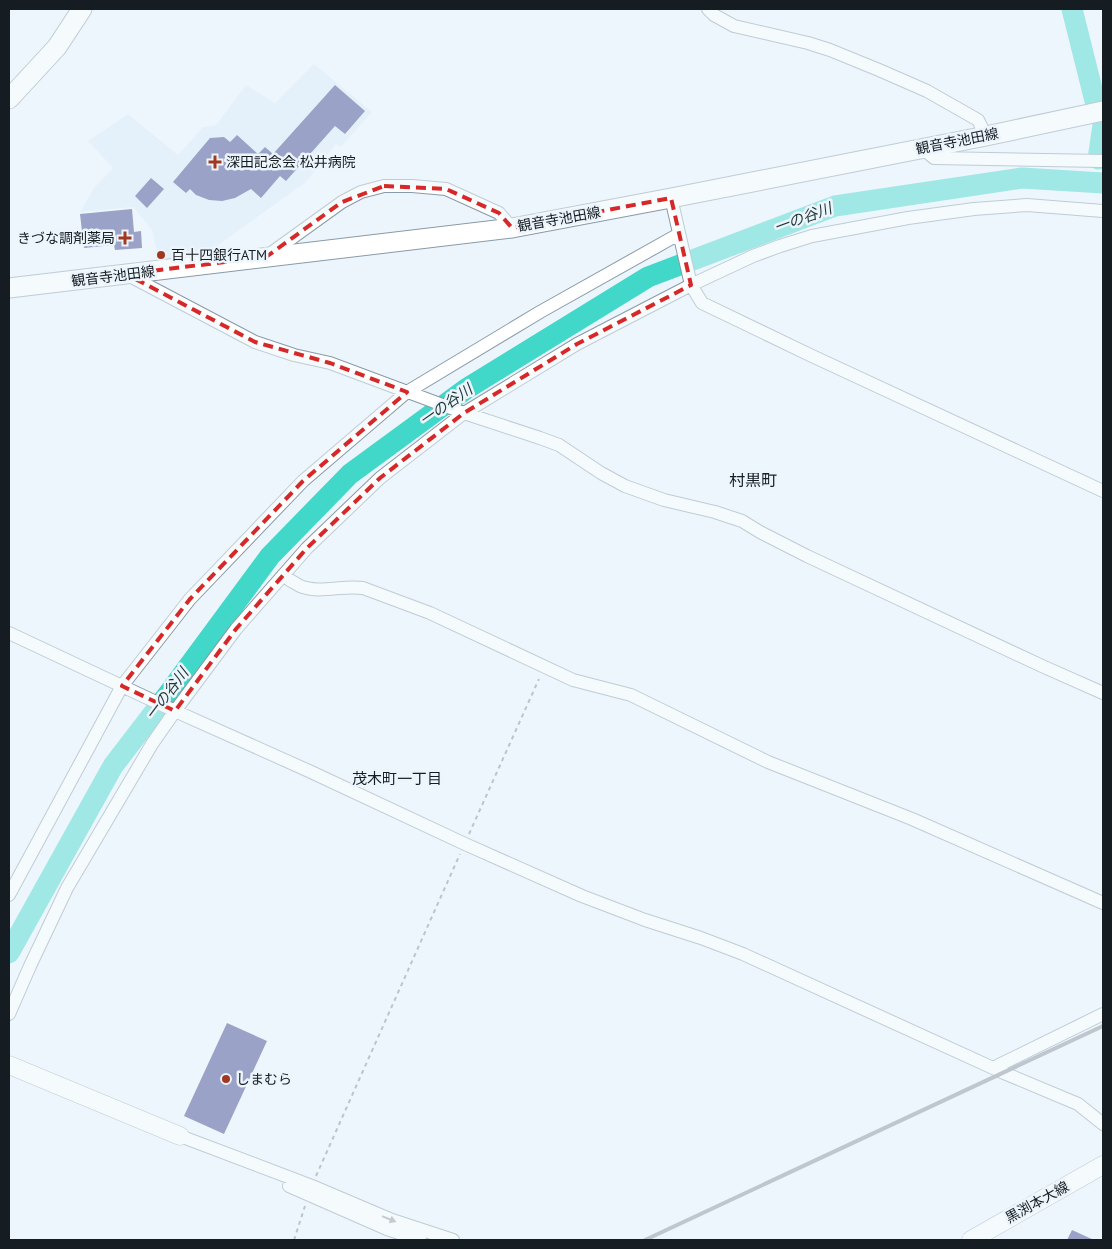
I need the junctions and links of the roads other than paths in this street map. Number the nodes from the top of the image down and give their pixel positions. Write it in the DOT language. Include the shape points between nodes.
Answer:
graph roads {
  1 [pos="82,9"];
  2 [pos="708,9"];
  3 [pos="9,99"];
  4 [pos="1103,111"];
  5 [pos="986,136"];
  6 [pos="922,148"];
  7 [pos="1103,161"];
  8 [pos="671,198"];
  9 [pos="1103,211"];
  10 [pos="512,228"];
  11 [pos="679,234"];
  12 [pos="266,257"];
  13 [pos="126,274"];
  14 [pos="691,284"];
  15 [pos="9,288"];
  16 [pos="408,392"];
  17 [pos="464,413"];
  18 [pos="1103,491"];
  19 [pos="283,576"];
  20 [pos="9,633"];
  21 [pos="122,686"];
  22 [pos="1103,693"];
  23 [pos="175,711"];
  24 [pos="9,895"];
  25 [pos="1103,904"];
  26 [pos="9,1014"];
  27 [pos="1103,1014"];
  28 [pos="9,1065"];
  29 [pos="993,1068"];
  30 [pos="1103,1124"];
  31 [pos="180,1136"];
  32 [pos="1103,1165"];
  33 [pos="310,1191"];
  34 [pos="420,1240"];
  35 [pos="453,1240"];
  36 [pos="971,1240"];
  1 -- 3 [label="main road" via="57,47"];
  2 -- 5 [label="street" via="734,26 830,50 927,91 978,120"];
  4 -- 5 [label="main road, 観音寺池田線"];
  5 -- 6 [label="main road, 観音寺池田線"];
  6 -- 7 [label="street" via="934,158"];
  6 -- 8 [label="main road, 観音寺池田線"];
  8 -- 10 [label="main road, 観音寺池田線"];
  8 -- 11 [label="street"];
  9 -- 14 [label="street" via="1027,205 908,218 812,236 753,256"];
  10 -- 12 [label="main road, 観音寺池田線"];
  10 -- 12 [label="street" via="499,212 446,189 384,186 361,192 342,202"];
  11 -- 14 [label="street"];
  11 -- 16 [label="street" via="540,312"];
  12 -- 13 [label="main road, 観音寺池田線"];
  13 -- 15 [label="main road, 観音寺池田線"];
  13 -- 16 [label="street" via="254,342 330,363"];
  14 -- 17 [label="street" via="577,344"];
  14 -- 18 [label="street" via="702,303"];
  16 -- 17 [label="street"];
  16 -- 21 [label="street" via="302,481 190,600"];
  17 -- 19 [label="street" via="380,478 307,548"];
  17 -- 22 [label="street" via="559,445 625,486 742,521 807,556"];
  19 -- 23 [label="street" via="236,629"];
  19 -- 25 [label="street" via="310,589 362,588 430,614 573,680 631,695 768,762 912,819"];
  20 -- 21 [label="street"];
  21 -- 23 [label="street"];
  21 -- 24 [label="street"];
  23 -- 26 [label="street" via="67,888"];
  23 -- 29 [label="street" via="582,896 743,954"];
  27 -- 29 [label="street"];
  28 -- 31 [label="street"];
  29 -- 30 [label="street" via="1078,1104"];
  31 -- 33 [label="street"];
  32 -- 36 [label="street, 黒渕本大線"];
  33 -- 34 [label="street" via="387,1229"];
  33 -- 35 [label="street, one-way"];
}
